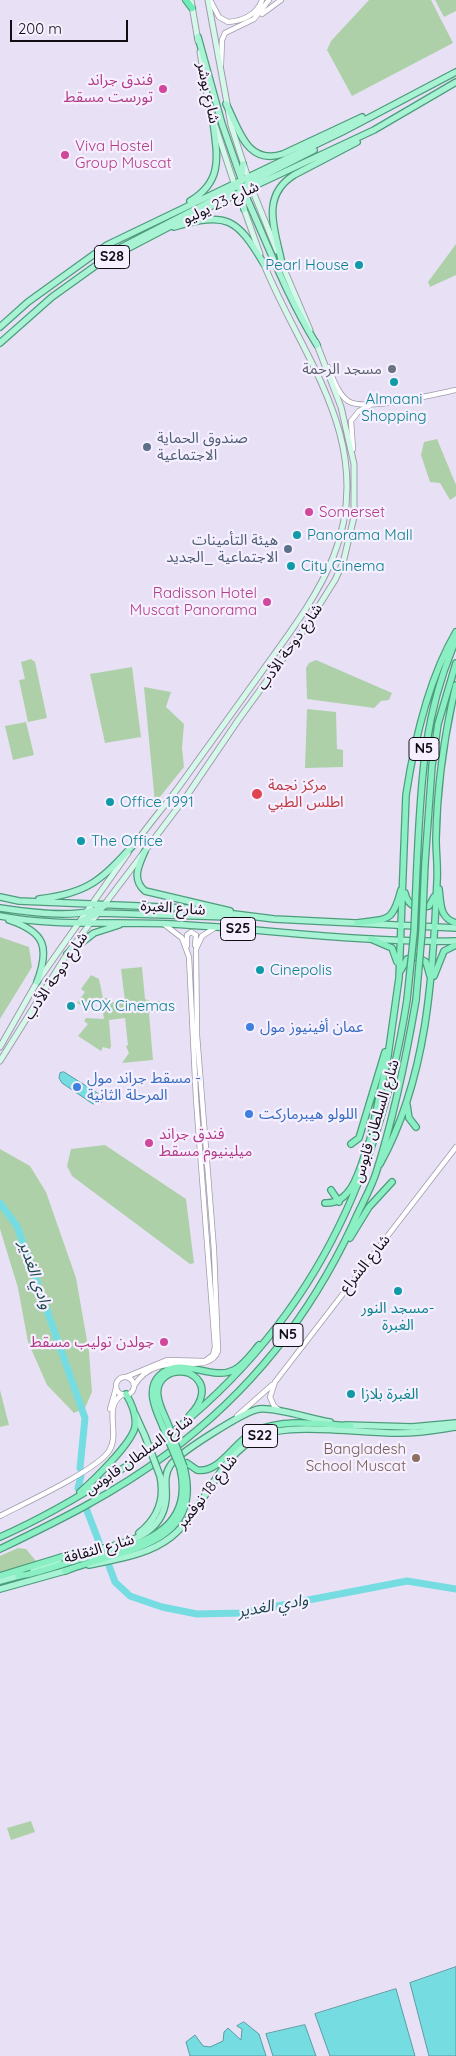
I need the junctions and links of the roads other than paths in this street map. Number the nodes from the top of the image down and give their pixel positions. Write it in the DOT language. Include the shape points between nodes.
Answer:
graph roads {
  1 [pos="186,0"];
  2 [pos="191,0"];
  3 [pos="209,0"];
  4 [pos="262,0"];
  5 [pos="269,0"];
  6 [pos="281,0"];
  7 [pos="192,8"];
  8 [pos="248,22"];
  9 [pos="198,37"];
  10 [pos="221,65"];
  11 [pos="456,72"];
  12 [pos="456,82"];
  13 [pos="415,95"];
  14 [pos="226,104"];
  15 [pos="213,121"];
  16 [pos="374,130"];
  17 [pos="243,164"];
  18 [pos="241,180"];
  19 [pos="250,183"];
  20 [pos="235,185"];
  21 [pos="241,193"];
  22 [pos="244,209"];
  23 [pos="157,220"];
  24 [pos="160,232"];
  25 [pos="98,264"];
  26 [pos="264,264"];
  27 [pos="282,264"];
  28 [pos="0,327"];
  29 [pos="0,343"];
  30 [pos="317,345"];
  31 [pos="322,357"];
  32 [pos="456,390"];
  33 [pos="373,405"];
  34 [pos="352,455"];
  35 [pos="456,632"];
  36 [pos="456,640"];
  37 [pos="456,663"];
  38 [pos="456,685"];
  39 [pos="137,841"];
  40 [pos="145,851"];
  41 [pos="437,879"];
  42 [pos="404,881"];
  43 [pos="436,893"];
  44 [pos="0,897"];
  45 [pos="19,901"];
  46 [pos="94,904"];
  47 [pos="107,904"];
  48 [pos="0,908"];
  49 [pos="86,913"];
  50 [pos="102,913"];
  51 [pos="0,916"];
  52 [pos="257,917"];
  53 [pos="80,921"];
  54 [pos="93,922"];
  55 [pos="104,922"];
  56 [pos="128,923"];
  57 [pos="356,923"];
  58 [pos="456,923"];
  59 [pos="164,924"];
  60 [pos="401,924"];
  61 [pos="435,926"];
  62 [pos="216,927"];
  63 [pos="456,928"];
  64 [pos="371,939"];
  65 [pos="400,939"];
  66 [pos="434,941"];
  67 [pos="456,941"];
  68 [pos="456,946"];
  69 [pos="187,948"];
  70 [pos="196,949"];
  71 [pos="67,954"];
  72 [pos="398,980"];
  73 [pos="37,982"];
  74 [pos="431,985"];
  75 [pos="390,1040"];
  76 [pos="0,1047"];
  77 [pos="0,1061"];
  78 [pos="409,1093"];
  79 [pos="416,1127"];
  80 [pos="371,1137"];
  81 [pos="351,1144"];
  82 [pos="456,1147"];
  83 [pos="362,1173"];
  84 [pos="376,1173"];
  85 [pos="392,1182"];
  86 [pos="332,1190"];
  87 [pos="339,1202"];
  88 [pos="325,1203"];
  89 [pos="336,1261"];
  90 [pos="290,1312"];
  91 [pos="126,1377"];
  92 [pos="275,1382"];
  93 [pos="134,1386"];
  94 [pos="116,1387"];
  95 [pos="124,1394"];
  96 [pos="133,1410"];
  97 [pos="284,1413"];
  98 [pos="456,1422"];
  99 [pos="226,1424"];
  100 [pos="166,1426"];
  101 [pos="351,1426"];
  102 [pos="456,1427"];
  103 [pos="112,1428"];
  104 [pos="155,1446"];
  105 [pos="183,1466"];
  106 [pos="73,1500"];
  107 [pos="0,1516"];
  108 [pos="0,1536"];
  109 [pos="112,1546"];
  110 [pos="0,1549"];
  111 [pos="90,1552"];
  112 [pos="71,1562"];
  113 [pos="65,1571"];
  114 [pos="50,1575"];
  115 [pos="0,1576"];
  116 [pos="18,1576"];
  117 [pos="0,1582"];
  118 [pos="0,1589"];
  1 -- 7 [label="highway"];
  2 -- 7 [label="main road, شارع بوشر"];
  3 -- 4 [label="street" via="219,17 228,22 251,14"];
  3 -- 10 [label="main road, شارع بوشر"];
  5 -- 8 [label="street" via="260,14"];
  6 -- 8 [label="street" via="259,18"];
  7 -- 9 [label="main road, شارع بوشر"];
  8 -- 10 [label="street" via="225,33"];
  9 -- 15 [label="main road, شارع بوشر"];
  9 -- 18 [label="main road"];
  10 -- 14 [label="main road, شارع بوشر"];
  11 -- 13 [label="main road, شارع 23 يوليو"];
  12 -- 16 [label="main road, شارع 23 يوليو"];
  13 -- 14 [label="main road" via="269,157 252,150 243,141"];
  13 -- 19 [label="main road, شارع 23 يوليو"];
  14 -- 17 [label="main road, شارع بوشر"];
  15 -- 20 [label="main road, شارع بوشر"];
  15 -- 23 [label="main road" via="217,162 212,180 195,198"];
  16 -- 19 [label="main road, شارع 23 يوليو" via="266,182"];
  16 -- 27 [label="main road" via="284,181 277,190 272,221"];
  17 -- 18 [label="main road"];
  17 -- 19 [label="main road, شارع بوشر"];
  18 -- 19 [label="main road"];
  18 -- 20 [label="main road, شارع 23 يوليو"];
  19 -- 21 [label="main road"];
  19 -- 27 [label="main road, شارع دوحة الأدب"];
  20 -- 21 [label="main road"];
  20 -- 23 [label="main road, شارع 23 يوليو / S28"];
  20 -- 25 [label="main road, شارع 23 يوليو"];
  21 -- 22 [label="main road"];
  21 -- 24 [label="main road, شارع 23 يوليو / S28"];
  21 -- 30 [label="main road" via="280,277"];
  22 -- 26 [label="main road, شارع دوحة الأدب"];
  23 -- 28 [label="main road, شارع 23 يوليو / S28" via="95,252"];
  24 -- 25 [label="main road, شارع 23 يوليو / S28"];
  24 -- 26 [label="main road" via="204,219 224,220 250,240"];
  25 -- 29 [label="main road, شارع 23 يوليو / S28" via="52,297"];
  26 -- 39 [label="main road, شارع دوحة الأدب" via="340,434 347,484 343,526 332,563 314,600"];
  27 -- 30 [label="main road, شارع دوحة الأدب"];
  30 -- 31 [label="main road, شارع دوحة الأدب"];
  31 -- 33 [label="street" via="348,402"];
  31 -- 34 [label="main road, شارع دوحة الأدب" via="341,407"];
  32 -- 33 [label="street"];
  33 -- 34 [label="street" via="359,411 351,421"];
  34 -- 40 [label="main road, شارع دوحة الأدب" via="354,517 349,543 335,580 303,631"];
  35 -- 42 [label="highway" via="434,684 410,770 406,795"];
  36 -- 83 [label="highway, شارع السلطان قابوس / N5, bridge" via="441,677 422,767 414,932 407,1000 395,1065"];
  37 -- 84 [label="highway, شارع السلطان قابوس / N5, bridge" via="438,724 432,766 416,1000 404,1067"];
  38 -- 41 [label="highway" via="442,750 436,839"];
  39 -- 45 [label="main road" via="108,873 91,885 65,895"];
  39 -- 46 [label="main road, شارع دوحة الأدب"];
  40 -- 47 [label="main road, شارع دوحة الأدب"];
  40 -- 52 [label="main road" via="136,876 145,891"];
  41 -- 43 [label="highway"];
  41 -- 58 [label="highway" via="443,914"];
  42 -- 43 [label="highway" via="407,901 417,908 429,906"];
  42 -- 57 [label="highway" via="392,915"];
  42 -- 60 [label="highway"];
  43 -- 61 [label="highway"];
  44 -- 45 [label="main road, شارع الغبرة / S25"];
  45 -- 46 [label="main road, شارع الغبرة / S25"];
  46 -- 47 [label="main road, شارع الغبرة / S25"];
  46 -- 49 [label="main road, شارع دوحة الأدب"];
  47 -- 49 [label="main road"];
  47 -- 50 [label="main road, شارع دوحة الأدب"];
  47 -- 52 [label="main road, شارع الغبرة / S25" via="186,908"];
  48 -- 49 [label="main road"];
  49 -- 53 [label="main road, شارع دوحة الأدب"];
  50 -- 52 [label="main road"];
  50 -- 53 [label="main road"];
  50 -- 54 [label="main road, شارع دوحة الأدب"];
  50 -- 55 [label="main road"];
  51 -- 53 [label="main road, شارع الغبرة / S25"];
  51 -- 73 [label="main road" via="30,928 40,939 44,956"];
  52 -- 57 [label="main road, شارع الغبرة / S25"];
  53 -- 54 [label="main road, شارع الغبرة / S25"];
  53 -- 73 [label="main road, شارع دوحة الأدب"];
  54 -- 55 [label="main road, شارع الغبرة / S25"];
  54 -- 71 [label="main road, شارع دوحة الأدب"];
  55 -- 56 [label="main road, شارع الغبرة / S25"];
  56 -- 59 [label="main road, شارع الغبرة / S25"];
  56 -- 71 [label="main road" via="101,930"];
  57 -- 60 [label="main road, شارع الغبرة / S25"];
  59 -- 62 [label="main road, شارع الغبرة / S25"];
  59 -- 69 [label="street" via="180,935"];
  60 -- 61 [label="main road, شارع الغبرة / S25"];
  60 -- 65 [label="highway"];
  61 -- 63 [label="main road, شارع الغبرة"];
  61 -- 66 [label="highway"];
  62 -- 64 [label="main road, شارع الغبرة / S25"];
  62 -- 70 [label="street" via="202,936"];
  64 -- 65 [label="main road, شارع الغبرة / S25"];
  64 -- 72 [label="highway" via="393,950"];
  65 -- 66 [label="main road, شارع الغبرة / S25"];
  65 -- 72 [label="highway"];
  66 -- 67 [label="main road, شارع الغبرة"];
  66 -- 74 [label="highway"];
  68 -- 74 [label="highway" via="441,955"];
  69 -- 70 [label="street" via="187,935 192,932 196,935"];
  69 -- 91 [label="street" via="216,1347 213,1355 205,1361 167,1360"];
  70 -- 93 [label="street" via="198,1035 219,1347 216,1357 208,1363 158,1366 143,1374"];
  71 -- 77 [label="main road, شارع دوحة الأدب"];
  72 -- 74 [label="highway" via="404,963 417,957 428,965"];
  72 -- 75 [label="highway"];
  73 -- 76 [label="main road, شارع دوحة الأدب"];
  74 -- 78 [label="highway"];
  75 -- 80 [label="highway"];
  75 -- 81 [label="highway" via="359,1138"];
  78 -- 79 [label="highway" via="408,1114 411,1124"];
  78 -- 84 [label="highway" via="392,1143"];
  80 -- 83 [label="highway"];
  80 -- 87 [label="highway" via="349,1192"];
  82 -- 92 [label="street, شارع الشراع"];
  83 -- 90 [label="highway, شارع السلطان قابوس / N5" via="335,1234"];
  84 -- 89 [label="highway, شارع السلطان قابوس / N5"];
  85 -- 89 [label="highway" via="369,1206"];
  86 -- 87 [label="highway"];
  87 -- 88 [label="highway"];
  89 -- 110 [label="highway, شارع السلطان قابوس / N5" via="318,1292 270,1358 233,1397 184,1440 82,1508"];
  90 -- 100 [label="highway" via="234,1370 217,1372 183,1367 161,1374 152,1394"];
  90 -- 104 [label="highway, شارع السلطان قابوس / N5" via="224,1389"];
  91 -- 93 [label="street"];
  91 -- 94 [label="street" via="118,1381"];
  92 -- 97 [label="street" via="271,1389 271,1402"];
  92 -- 99 [label="street, شارع الشراع"];
  93 -- 95 [label="street" via="131,1392"];
  94 -- 95 [label="street"];
  94 -- 103 [label="street" via="109,1412"];
  95 -- 96 [label="highway"];
  95 -- 103 [label="street" via="113,1406"];
  96 -- 106 [label="highway" via="135,1424 131,1437"];
  96 -- 109 [label="main road, bridge" via="160,1476 162,1498 152,1521 134,1537"];
  97 -- 99 [label="main road, S22" via="256,1410"];
  97 -- 101 [label="main road, S22"];
  98 -- 101 [label="main road, S22" via="412,1427"];
  99 -- 109 [label="main road, شارع الثقافة" via="171,1464 166,1475 164,1506 151,1529 137,1539"];
  100 -- 104 [label="highway" via="158,1398 160,1380 177,1372 194,1376 202,1390 201,1402"];
  100 -- 105 [label="highway, bridge"];
  100 -- 105 [label="highway, bridge"];
  101 -- 105 [label="highway" via="280,1424 247,1436 212,1468 197,1470"];
  102 -- 113 [label="main road, شارع 18 نوفمبر / S22" via="398,1433 297,1428 265,1434 231,1458 184,1524 166,1541 142,1552"];
  103 -- 107 [label="street" via="112,1444 102,1458 48,1492"];
  104 -- 106 [label="highway, شارع السلطان قابوس / N5"];
  105 -- 112 [label="highway" via="180,1503 173,1518 156,1536"];
  105 -- 113 [label="highway" via="188,1485 186,1501 180,1516 165,1533 138,1549"];
  106 -- 108 [label="highway, شارع السلطان قابوس / N5" via="31,1524"];
  109 -- 111 [label="main road, شارع الثقافة"];
  111 -- 115 [label="highway" via="78,1552"];
  111 -- 116 [label="main road, شارع الثقافة"];
  112 -- 114 [label="highway" via="52,1569"];
  112 -- 116 [label="highway"];
  113 -- 114 [label="main road, شارع 18 نوفمبر / S22"];
  114 -- 118 [label="main road, شارع الثقافة"];
  116 -- 117 [label="main road, شارع الثقافة"];
}
